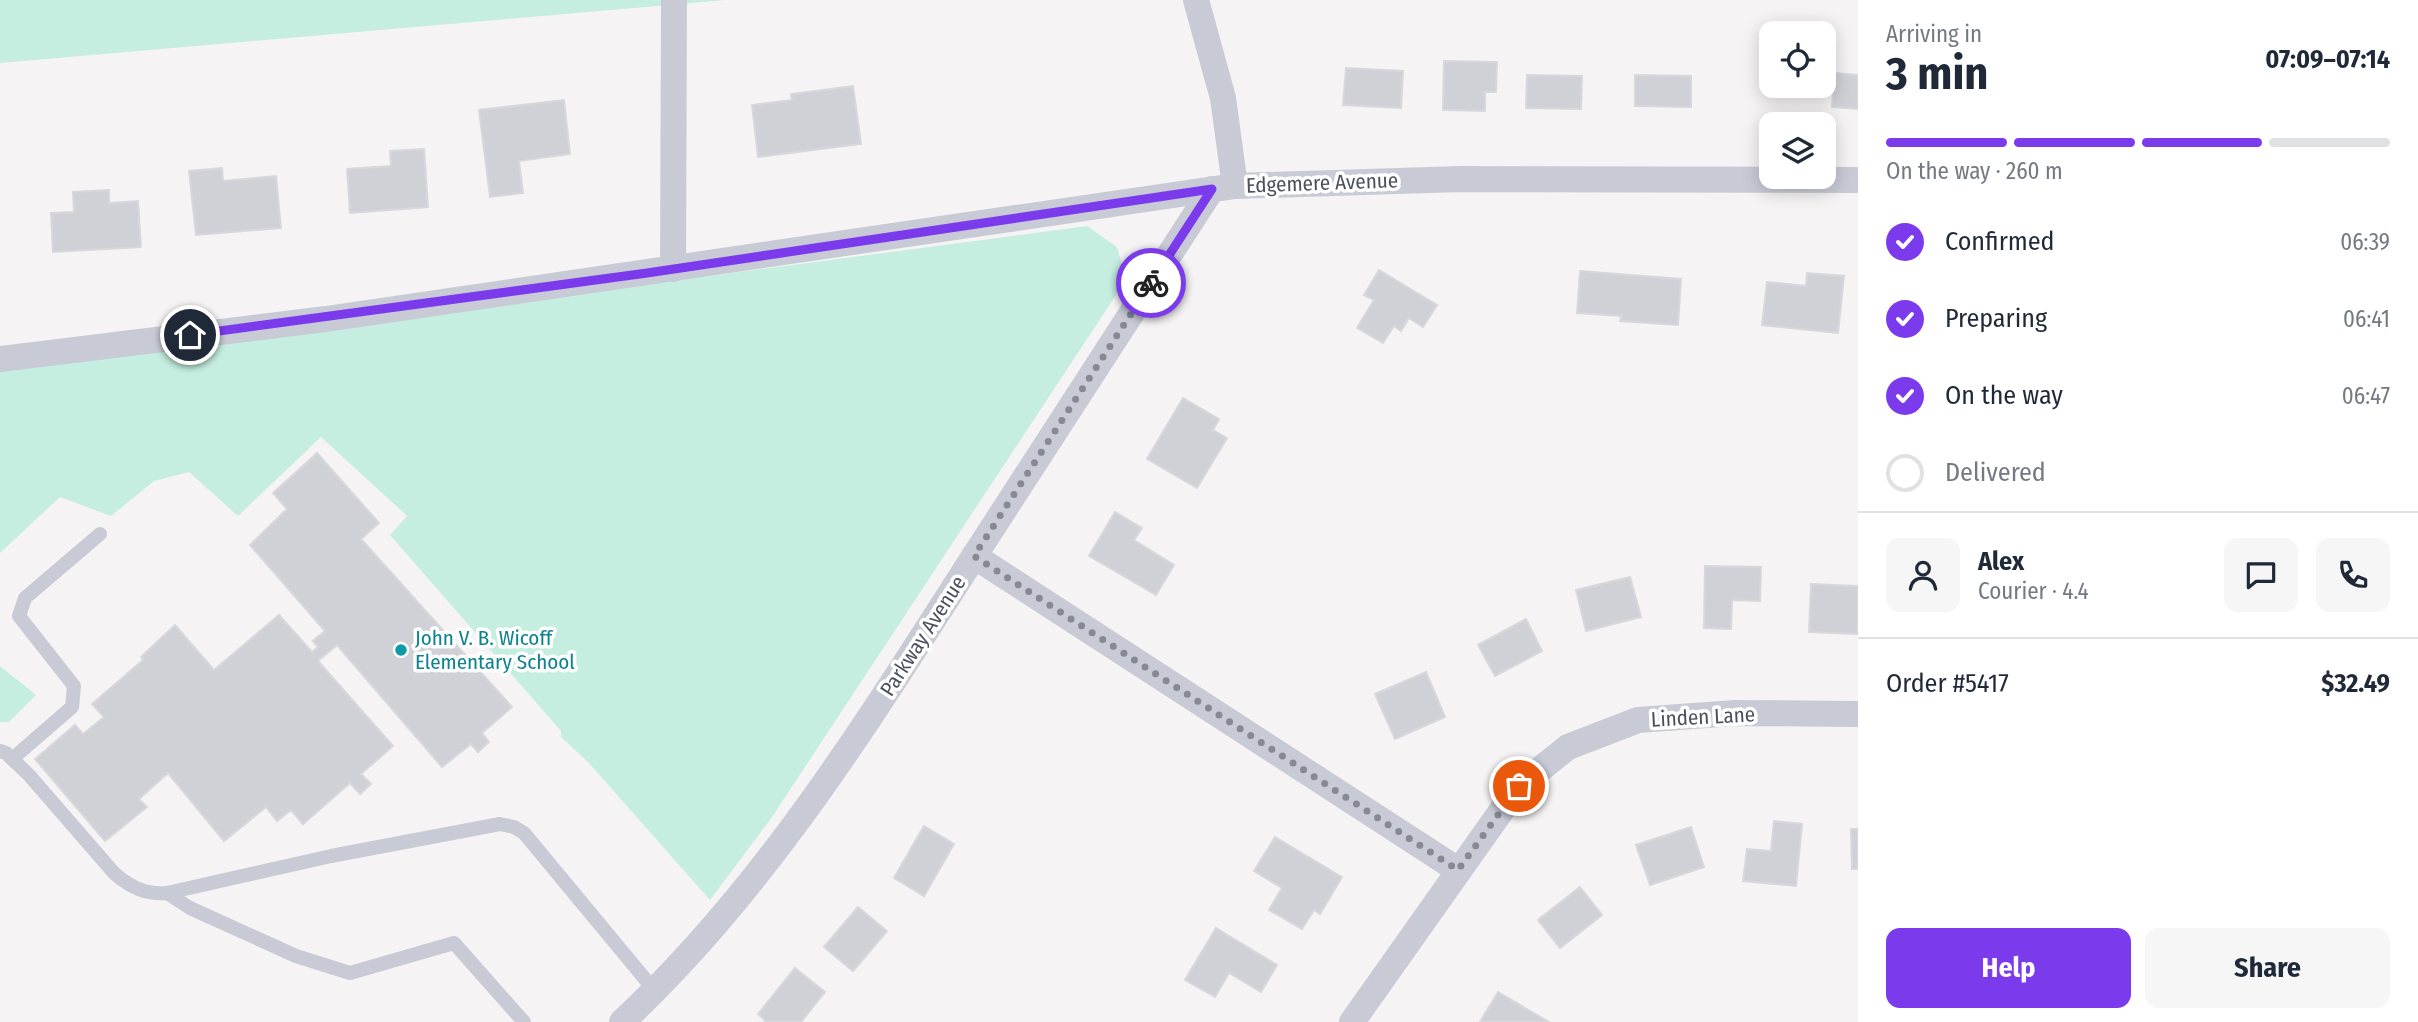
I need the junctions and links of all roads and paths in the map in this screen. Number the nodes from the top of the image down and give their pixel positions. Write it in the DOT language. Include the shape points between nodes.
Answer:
graph roads {
  1 [pos="674,0"];
  2 [pos="1196,0"];
  3 [pos="1858,180"];
  4 [pos="1223,187"];
  5 [pos="673,269"];
  6 [pos="0,359"];
  7 [pos="100,534"];
  8 [pos="974,556"];
  9 [pos="1858,714"];
  10 [pos="6,755"];
  11 [pos="1458,870"];
  12 [pos="167,894"];
  13 [pos="655,991"];
  14 [pos="524,1022"];
  15 [pos="622,1022"];
  16 [pos="1353,1022"];
  1 -- 5 [label="street"];
  2 -- 4 [label="street" via="1223,97"];
  3 -- 4 [label="street, Edgemere Avenue" via="1461,179"];
  4 -- 5 [label="street, Edgemere Avenue"];
  4 -- 8 [label="street, Parkway Avenue"];
  5 -- 6 [label="street, Edgemere Avenue" via="326,319"];
  7 -- 10 [label="lane" via="25,598 19,616 74,686 72,707"];
  8 -- 11 [label="street"];
  8 -- 13 [label="street, Parkway Avenue" via="847,753 790,831"];
  9 -- 11 [label="street, Linden Lane" via="1735,713 1638,720 1568,747 1519,786"];
  10 -- 12 [label="lane" via="124,881 152,894"];
  11 -- 16 [label="street, Linden Lane"];
  12 -- 13 [label="lane" via="500,824 524,833"];
  12 -- 14 [label="lane" via="296,956 350,973 454,943"];
  13 -- 15 [label="street, Parkway Avenue"];
}
